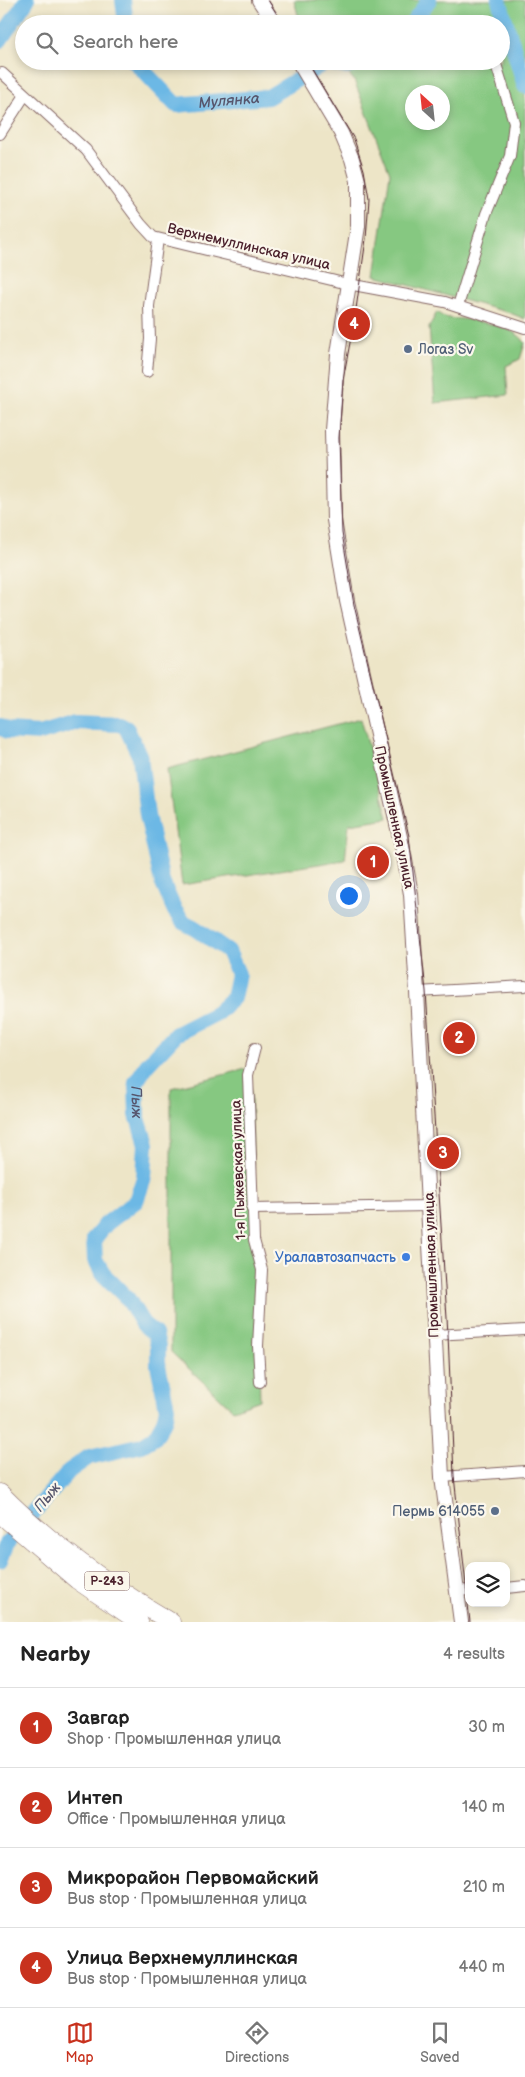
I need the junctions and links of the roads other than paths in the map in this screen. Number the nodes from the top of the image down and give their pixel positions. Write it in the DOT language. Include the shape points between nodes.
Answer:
graph roads {
  1 [pos="259,0"];
  2 [pos="269,15"];
  3 [pos="304,70"];
  4 [pos="498,70"];
  5 [pos="2,73"];
  6 [pos="25,95"];
  7 [pos="0,134"];
  8 [pos="158,239"];
  9 [pos="348,284"];
  10 [pos="458,306"];
  11 [pos="525,328"];
  12 [pos="147,372"];
  13 [pos="525,986"];
  14 [pos="417,992"];
  15 [pos="255,1048"];
  16 [pos="429,1206"];
  17 [pos="252,1209"];
  18 [pos="525,1330"];
  19 [pos="434,1335"];
  20 [pos="260,1382"];
  21 [pos="525,1471"];
  22 [pos="442,1477"];
  23 [pos="1,1501"];
  24 [pos="42,1541"];
  25 [pos="525,1586"];
  26 [pos="510,1588"];
  27 [pos="463,1591"];
  28 [pos="139,1622"];
  29 [pos="171,1622"];
  30 [pos="461,1622"];
  1 -- 2 [label="street"];
  3 -- 9 [label="street, Промышленная улица" via="341,133 358,181 358,226"];
  4 -- 10 [label="street" via="514,122 510,156 486,214"];
  5 -- 6 [label="street, Верхнемуллинская улица"];
  6 -- 7 [label="street"];
  6 -- 8 [label="street, Верхнемуллинская улица" via="86,150 141,224"];
  8 -- 9 [label="street, Верхнемуллинская улица"];
  8 -- 12 [label="street" via="149,306"];
  9 -- 10 [label="street, Верхнемуллинская улица"];
  9 -- 14 [label="street, Промышленная улица" via="332,430 334,520 347,601 404,855"];
  10 -- 11 [label="street, Верхнемуллинская улица"];
  13 -- 14 [label="street"];
  14 -- 16 [label="street, Промышленная улица"];
  15 -- 17 [label="street, 1-я Пыжевская улица" via="248,1075"];
  16 -- 17 [label="street"];
  16 -- 19 [label="street, Промышленная улица"];
  17 -- 20 [label="street, 1-я Пыжевская улица" via="254,1240 262,1270 258,1346"];
  18 -- 19 [label="street"];
  19 -- 22 [label="street, Промышленная улица"];
  21 -- 22 [label="street"];
  22 -- 27 [label="street, Промышленная улица"];
  23 -- 24 [label="highway, Р-243"];
  24 -- 28 [label="highway, Р-243" via="77,1580"];
  24 -- 29 [label="highway, Р-243" via="74,1558 136,1602"];
  25 -- 26 [label="street"];
  27 -- 30 [label="street, Промышленная улица"];
}
